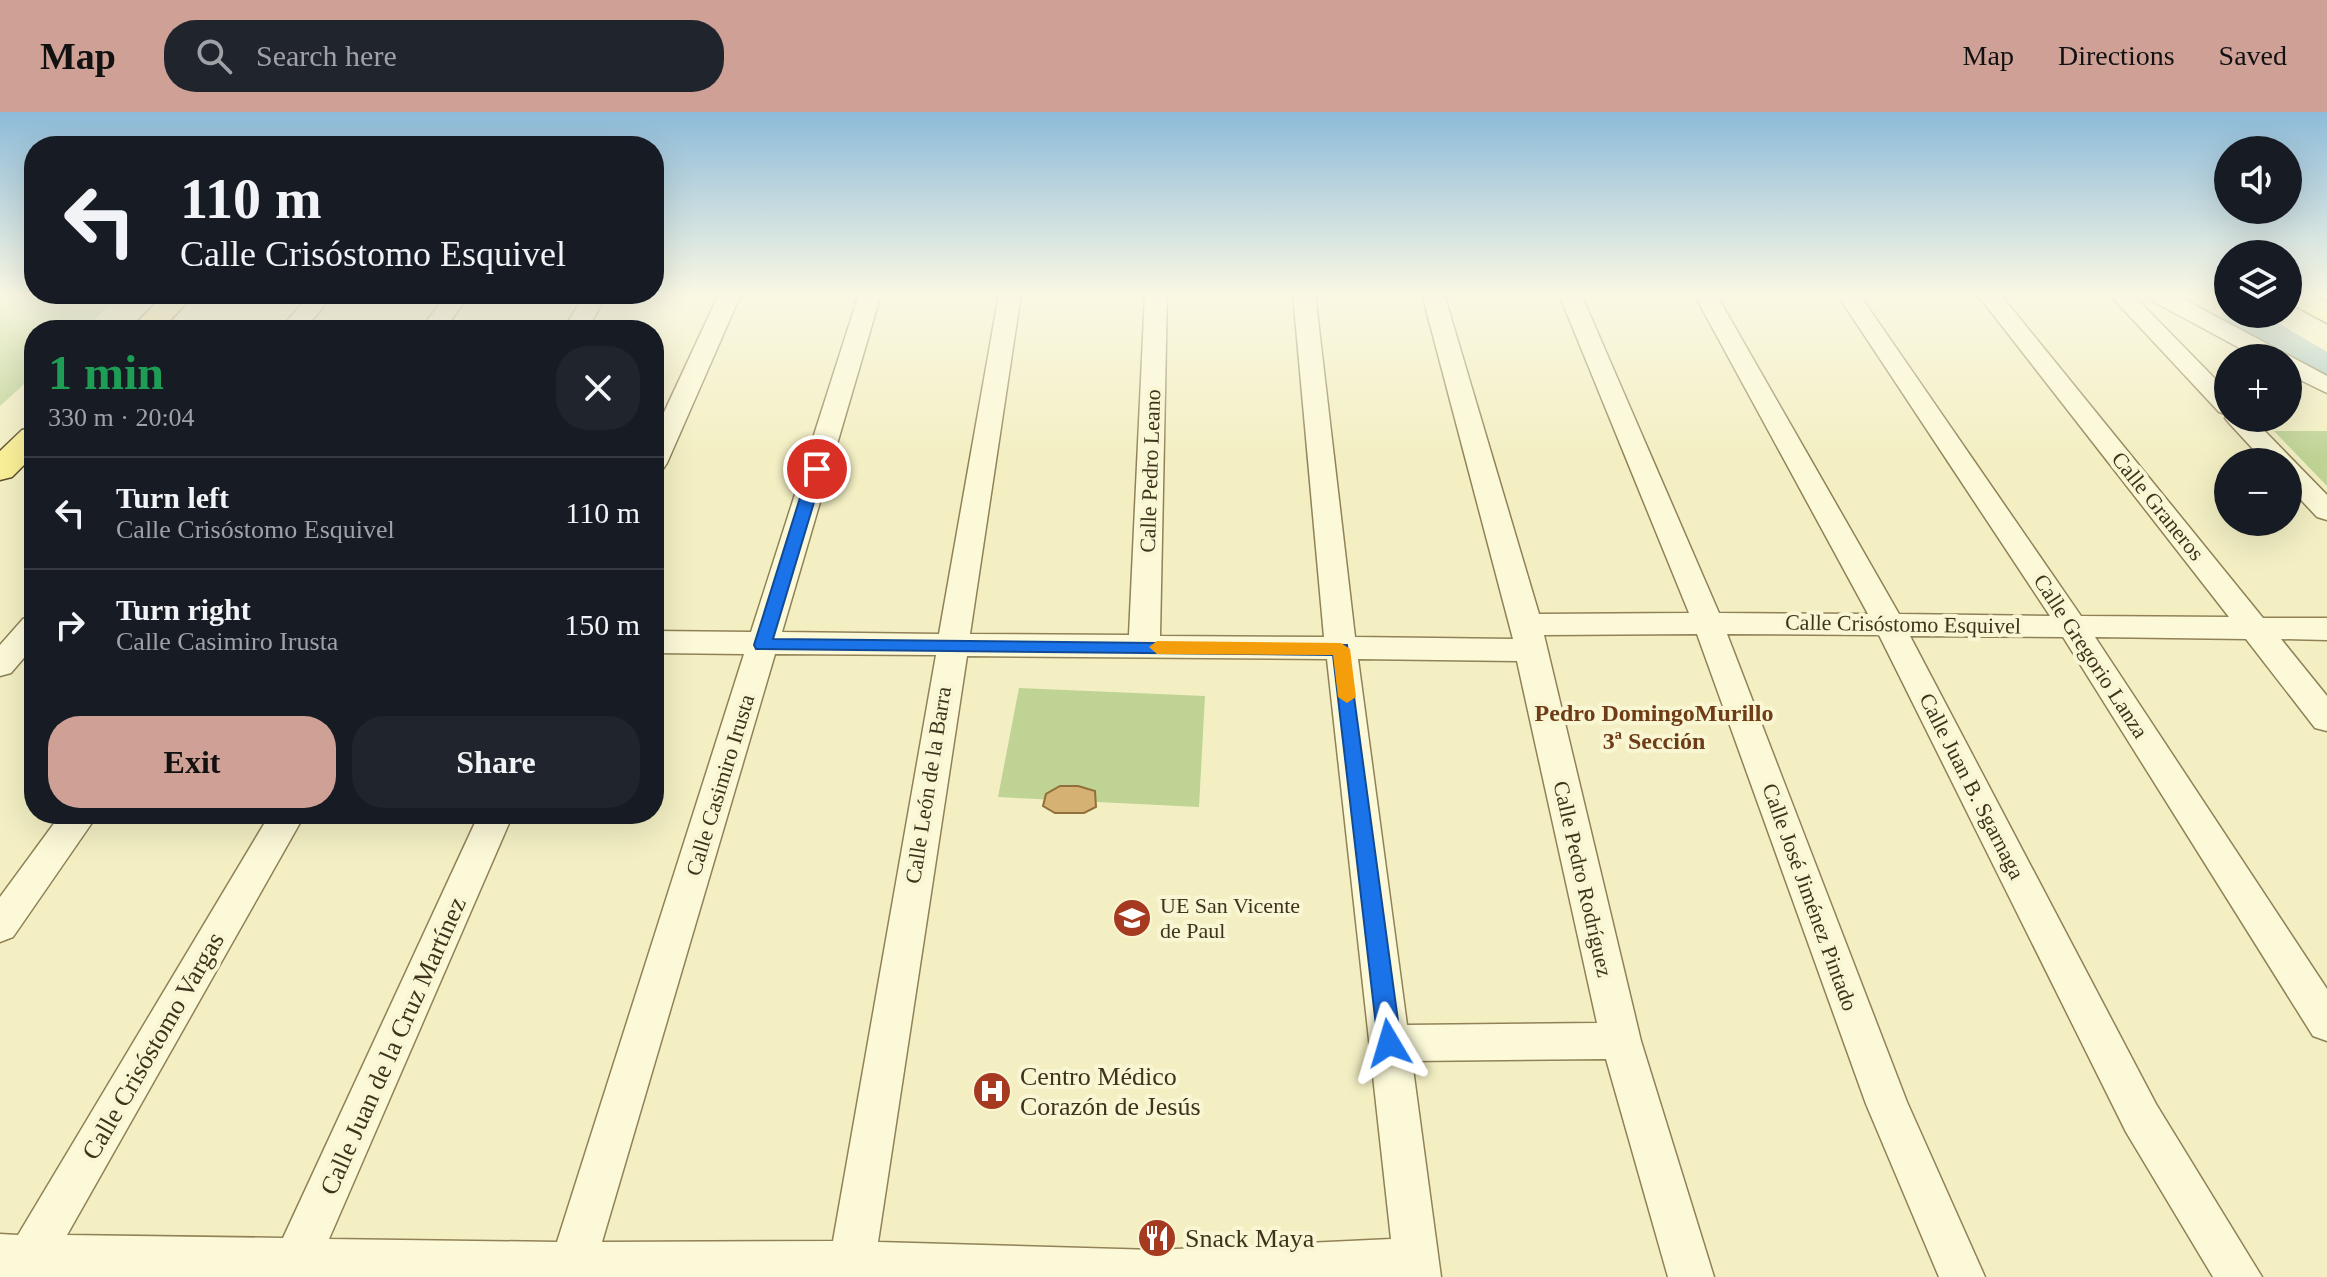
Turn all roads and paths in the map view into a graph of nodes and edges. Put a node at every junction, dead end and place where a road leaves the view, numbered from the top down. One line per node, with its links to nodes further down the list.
1 (706, 348): 16 (street)
2 (853, 348): 30 (street, Calle Casimiro Irusta)
3 (1001, 348): 31 (street, Calle León de la Barra)
4 (1154, 348): 32 (street, Calle Pedro Leano)
5 (1310, 348): 33 (street)
6 (1448, 348): 28 (street, Calle Pedro Rodríguez)
7 (1593, 348): 22 (street, Calle José Jiménez Pintado)
8 (1735, 348): 23 (street, Calle Juan B. Sgarnaga)
9 (1885, 348): 24 (street, Calle Gregorio Lanza)
10 (2031, 348): 25 (street, Calle Graneros)
11 (2172, 348): 14 (street)
12 (2302, 372): 13 (street)
13 (2327, 386)
14 (2214, 392)
15 (2251, 432): 18 (street)
16 (664, 441)
17 (24, 447): 19 (main road)
18 (2267, 448)
19 (0, 470)
20 (2302, 485): 21 (street)
21 (2327, 511)
22 (1708, 623): 23 (street, Calle Crisóstomo Esquivel); 28 (street, Calle Crisóstomo Esquivel); 50 (street, Calle José Jiménez Pintado)
23 (1889, 624): 24 (street, Calle Crisóstomo Esquivel); 51 (street, Calle Juan B. Sgarnaga)
24 (2072, 626): 25 (street, Calle Crisóstomo Esquivel); 40 (street, Calle Gregorio Lanza)
25 (2255, 629): 26 (street, Calle Crisóstomo Esquivel); 35 (street, Calle Graneros)
26 (2327, 629)
27 (24, 631): 34 (street)
28 (1528, 637): 33 (street, Calle Crisóstomo Esquivel); 41 (street, Calle Pedro Rodríguez)
29 (664, 642): 30 (street, Calle Crisóstomo Esquivel)
30 (763, 645): 31 (street, Calle Crisóstomo Esquivel); 47 (street, Calle Casimiro Irusta)
31 (950, 646): 32 (street, Calle Crisóstomo Esquivel); 46 (street, Calle León de la Barra)
32 (1144, 647): 33 (street, Calle Crisóstomo Esquivel)
33 (1341, 649): 42 (street)
34 (0, 665)
35 (2327, 719)
36 (74, 824): 39 (street)
37 (282, 824): 43 (street, Calle Crisóstomo Vargas)
38 (492, 824): 45 (street, Calle Juan de la Cruz Martínez)
39 (0, 926)
40 (2327, 1023)
41 (1621, 1041): 42 (street); 49 (street, Calle Pedro Rodríguez)
42 (1389, 1043): 44 (street)
43 (16, 1264): 45 (street)
44 (1416, 1268): 48 (street)
45 (292, 1269): 47 (street)
46 (851, 1270): 47 (street); 48 (street)
47 (571, 1271)
48 (1155, 1275)
49 (1691, 1277)
50 (1962, 1277)
51 (2239, 1277)

